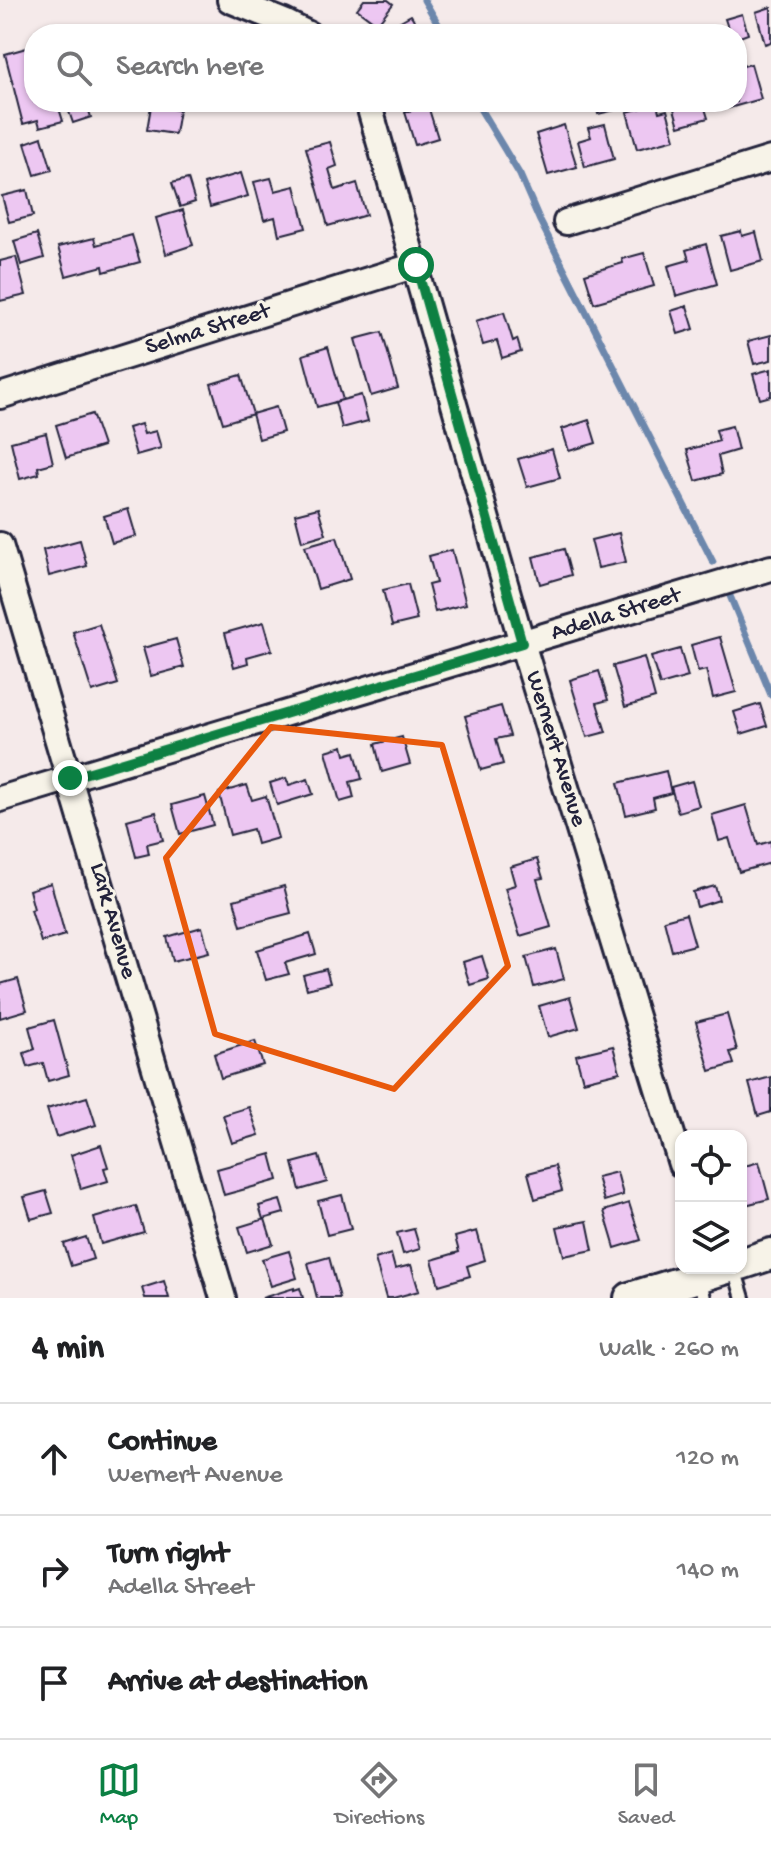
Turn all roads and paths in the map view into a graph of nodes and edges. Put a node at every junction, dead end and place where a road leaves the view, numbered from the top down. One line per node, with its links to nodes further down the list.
1 (230, 0): 2 (street)
2 (288, 24)
3 (371, 112): 6 (street, Wernert Avenue)
4 (771, 159): 5 (street)
5 (566, 222)
6 (416, 265): 7 (street, Selma Street); 10 (street, Wernert Avenue)
7 (0, 396)
8 (0, 545): 11 (street, Lark Avenue)
9 (771, 568): 10 (street, Adella Street)
10 (522, 643): 11 (street, Adella Street); 13 (street, Wernert Avenue)
11 (70, 778): 12 (street, Adella Street); 18 (street, Lark Avenue)
12 (0, 799)
13 (675, 1144)
14 (771, 1254): 15 (street)
15 (747, 1263)
16 (715, 1274): 19 (street)
17 (720, 1274): 20 (lane)
18 (223, 1298)
19 (630, 1298)
20 (743, 1298)

